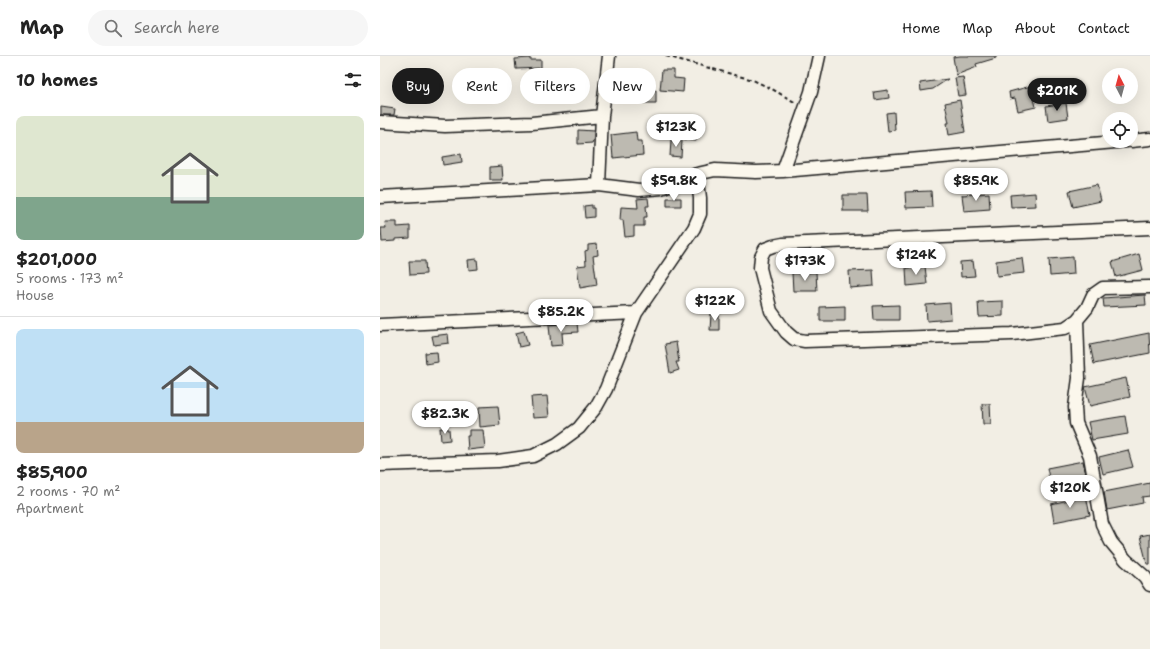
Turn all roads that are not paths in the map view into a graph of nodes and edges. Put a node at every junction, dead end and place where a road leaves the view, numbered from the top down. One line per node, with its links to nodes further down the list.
1 (609, 56): 3 (street)
2 (819, 56): 8 (street)
3 (602, 116): 4 (street); 10 (street)
4 (380, 122)
5 (1150, 139): 6 (street)
6 (1138, 140)
7 (1102, 143): 8 (street)
8 (783, 171): 9 (street)
9 (697, 174): 10 (street); 14 (street)
10 (599, 185): 11 (street)
11 (380, 197)
12 (1150, 228): 15 (street)
13 (1150, 287): 15 (street)
14 (636, 313): 16 (street); 17 (street)
15 (1077, 320): 18 (street)
16 (380, 325)
17 (380, 466)
18 (1150, 585)

